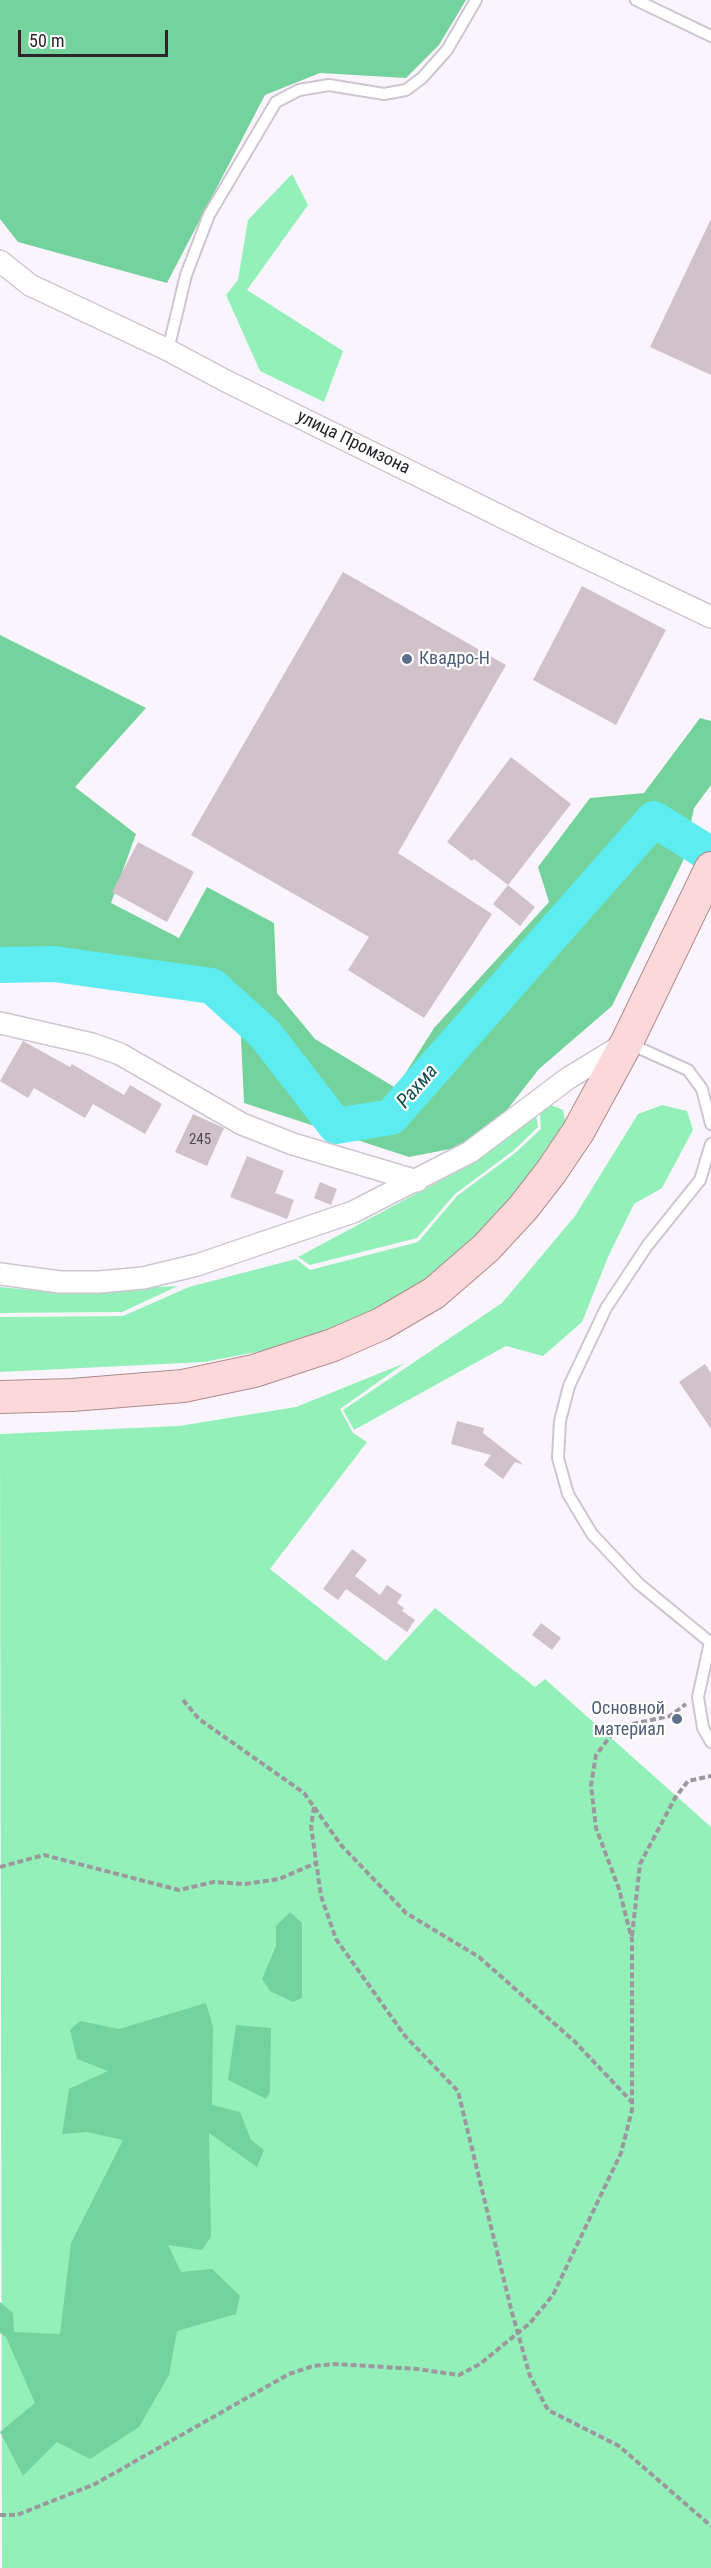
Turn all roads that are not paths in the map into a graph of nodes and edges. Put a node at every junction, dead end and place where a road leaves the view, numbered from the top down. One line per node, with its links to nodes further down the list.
1 (476, 0): 5 (lane)
2 (636, 0): 3 (lane)
3 (711, 36)
4 (0, 261): 5 (street, улица Промзона)
5 (168, 350): 6 (street, улица Промзона)
6 (711, 617)
7 (707, 877): 9 (main road)
8 (0, 1023): 12 (street)
9 (627, 1042): 10 (lane); 12 (street); 14 (main road)
10 (711, 1124)
11 (711, 1144): 15 (lane)
12 (417, 1181): 13 (street)
13 (0, 1274)
14 (0, 1397)
15 (710, 1642): 16 (lane)
16 (711, 1742)

